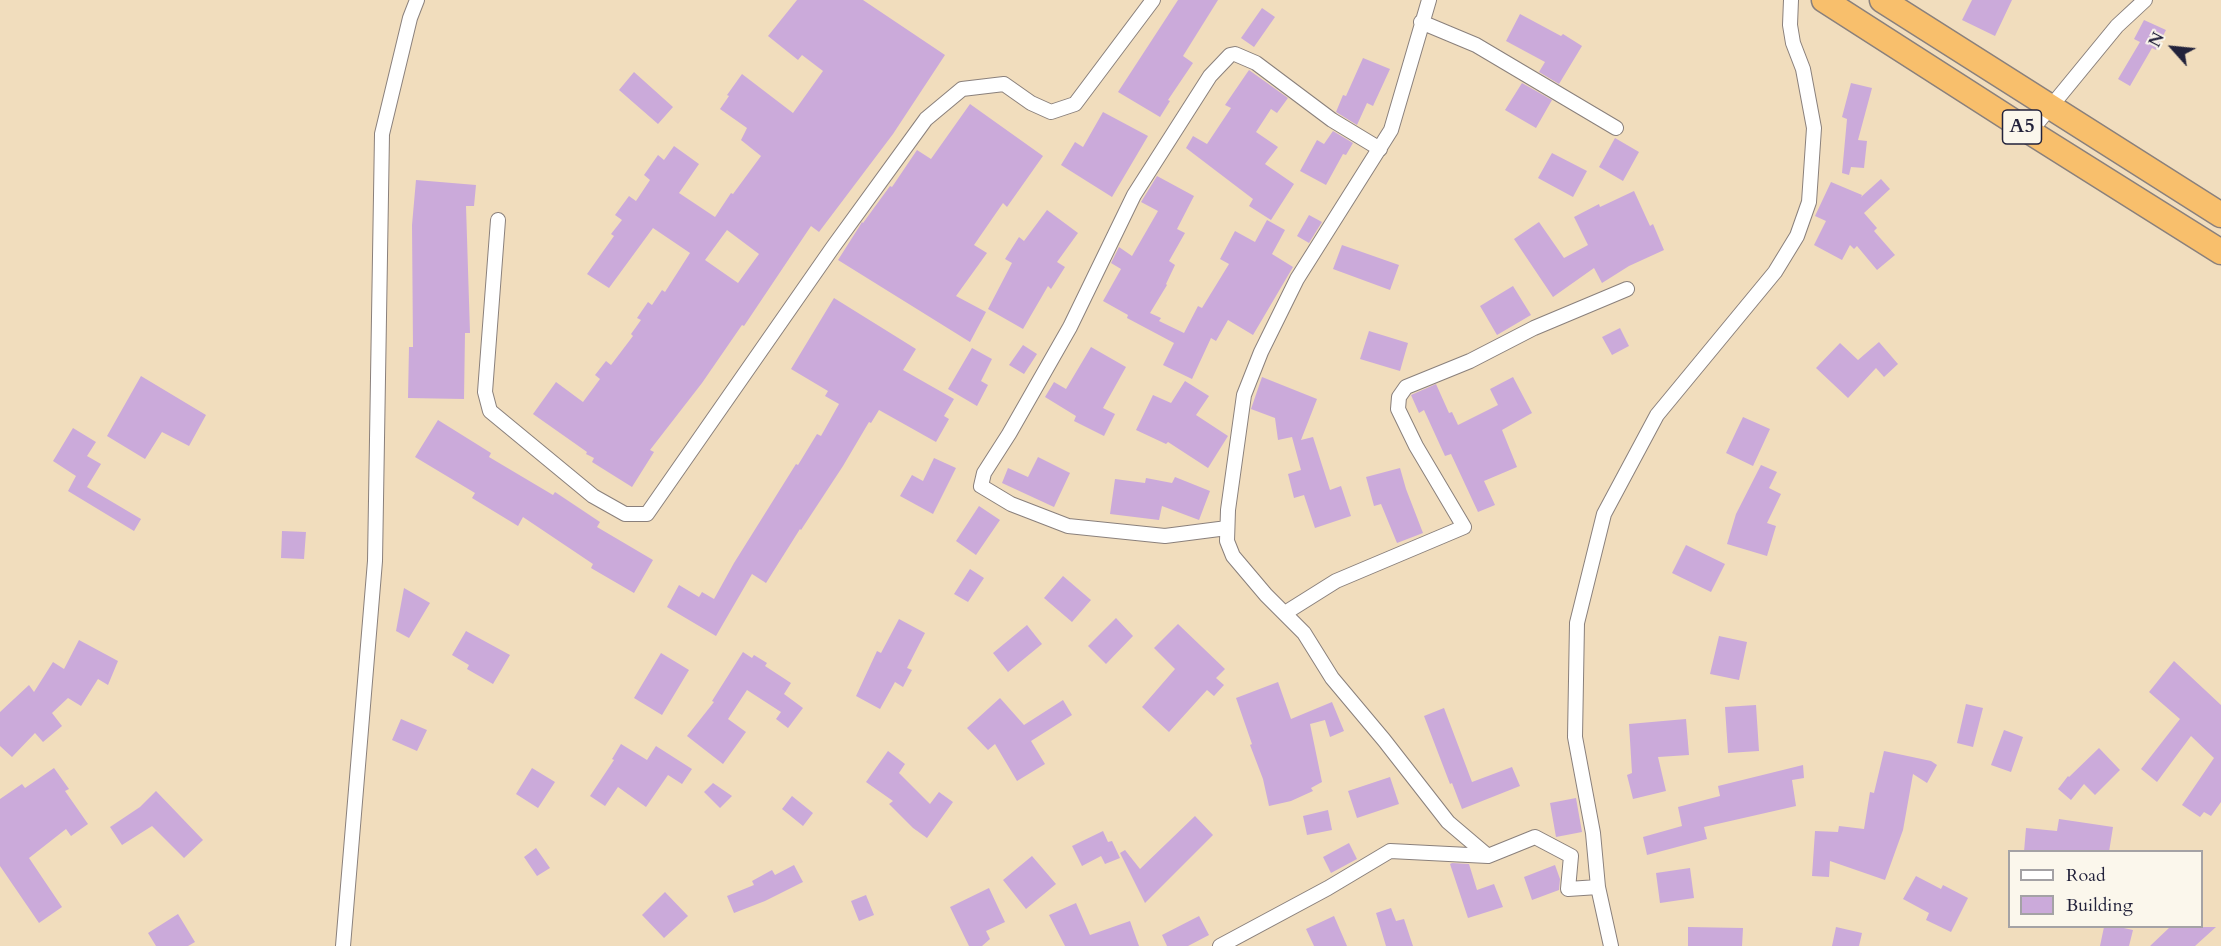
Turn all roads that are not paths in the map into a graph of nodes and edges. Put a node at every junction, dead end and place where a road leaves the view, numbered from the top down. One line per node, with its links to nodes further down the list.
1 (417, 0): 21 (street)
2 (1153, 0): 14 (street)
3 (1429, 0): 8 (street)
4 (1791, 0): 20 (street)
5 (1824, 0): 11 (highway, A5)
6 (1882, 0): 9 (highway, A5)
7 (2145, 0): 9 (street)
8 (1421, 22): 10 (street); 12 (street)
9 (2049, 107): 11 (street); 13 (highway, A5)
10 (1616, 128)
11 (2030, 132): 15 (highway, A5)
12 (1380, 149): 17 (street); 17 (street)
13 (2221, 215)
14 (498, 220)
15 (2221, 252)
16 (1627, 289): 18 (street)
17 (1227, 528): 18 (street)
18 (1285, 613): 19 (street)
19 (1488, 856): 20 (street); 22 (street)
20 (1598, 887): 23 (street)
21 (343, 946)
22 (1220, 946)
23 (1611, 946)

